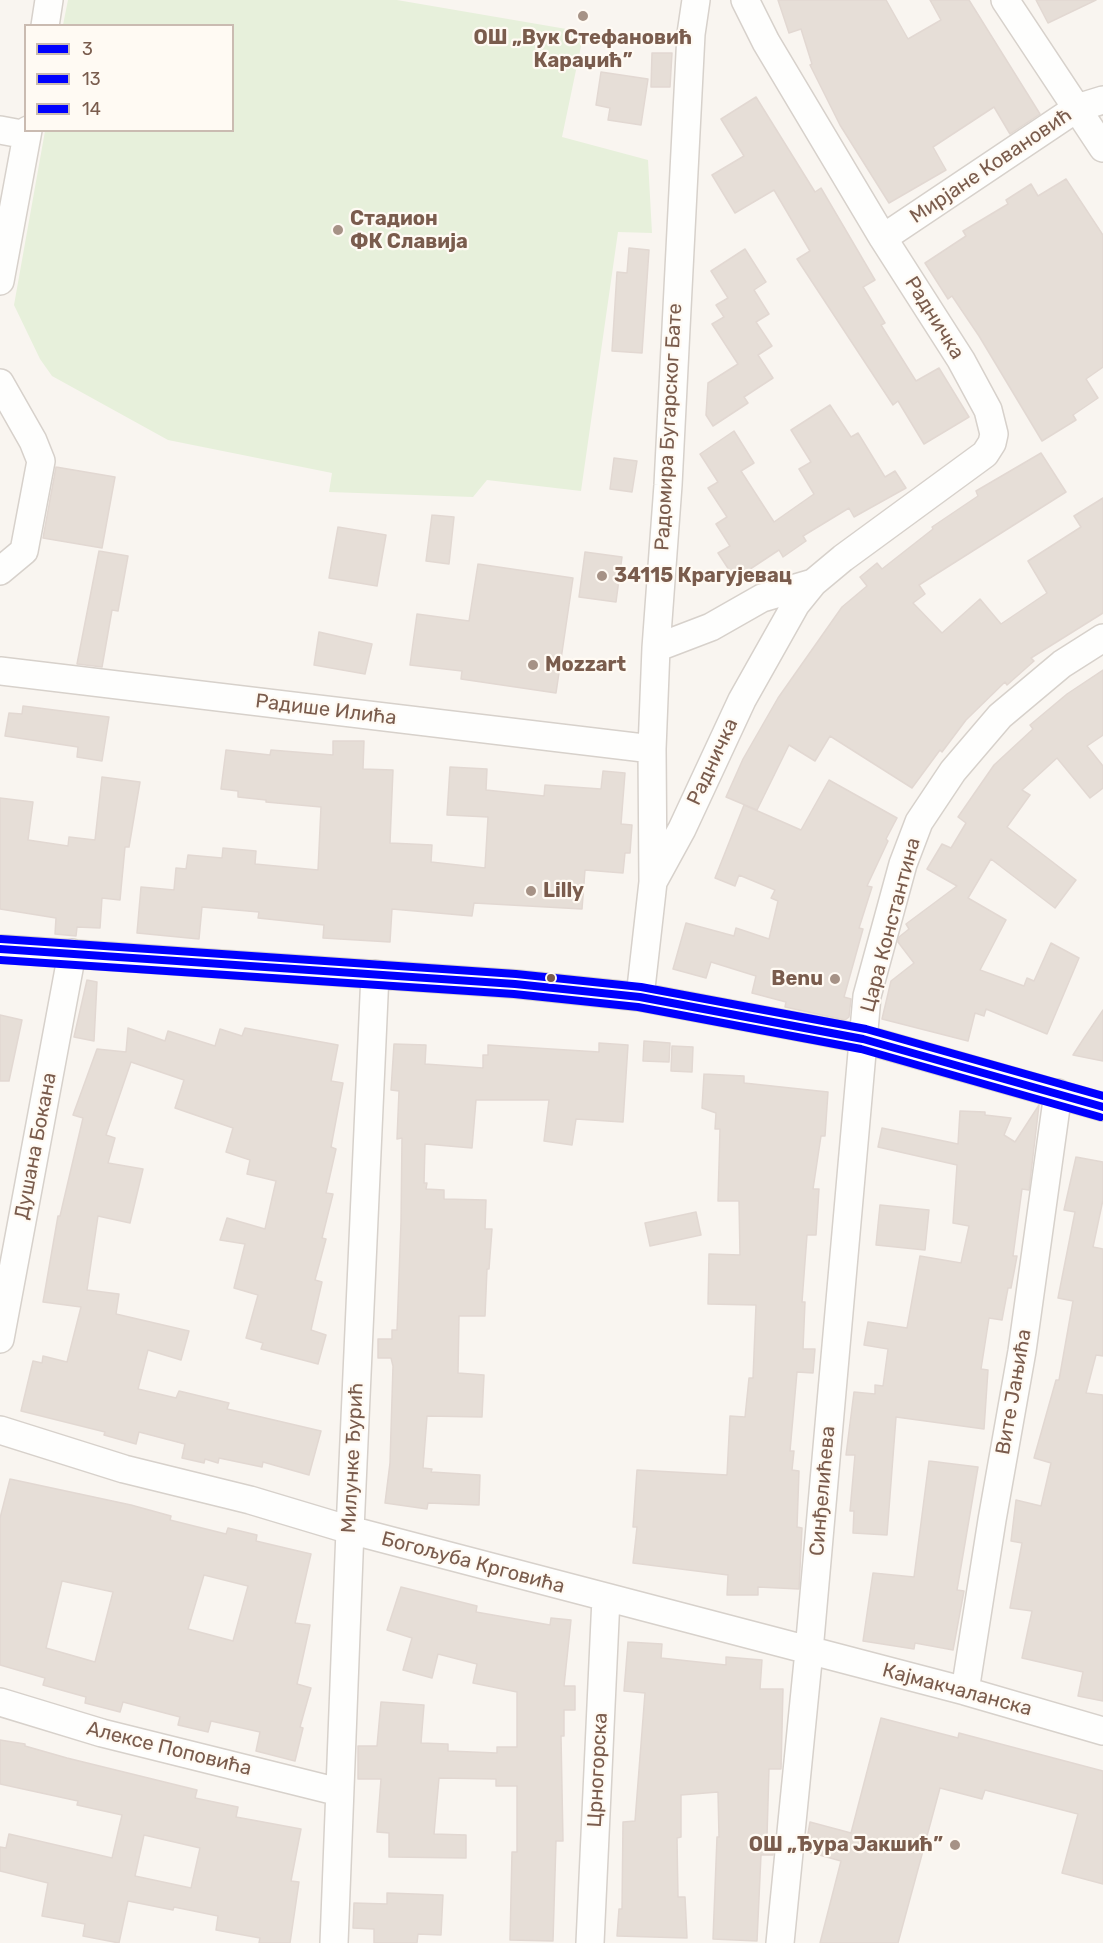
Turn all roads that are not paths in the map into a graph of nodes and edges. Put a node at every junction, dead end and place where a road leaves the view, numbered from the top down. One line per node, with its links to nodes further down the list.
1 (49, 0): 5 (street)
2 (696, 0): 17 (street, Радомира Бугарског Бате)
3 (745, 0): 11 (street, Радничка)
4 (1005, 0): 7 (street)
5 (45, 24)
6 (1103, 100): 7 (street, Мирјане Ковановић)
7 (1077, 108): 10 (street); 11 (street, Мирјане Ковановић)
8 (0, 130): 9 (street)
9 (28, 133): 12 (street)
10 (1103, 148)
11 (882, 238): 15 (street, Радничка)
12 (0, 281)
13 (0, 384): 14 (street)
14 (0, 571)
15 (813, 583): 17 (street, Радничка); 20 (street, Радничка)
16 (1103, 638): 25 (street, Цара Константина)
17 (656, 648): 19 (street, Радомира Бугарског Бате)
18 (0, 671): 19 (street, Радише Илића)
19 (652, 749): 20 (street, Радомира Бугарског Бате)
20 (653, 882): 24 (street, Радомира Бугарског Бате)
21 (0, 949): 22 (street)
22 (72, 953): 23 (street); 28 (street, Душана Бокана)
23 (375, 974): 24 (street); 30 (street, Милунке Ђурић)
24 (640, 998): 25 (street)
25 (863, 1039): 26 (street); 32 (street, Синђелићева)
26 (1058, 1093): 27 (street); 33 (street, Вите Јањића)
27 (1103, 1107)
28 (0, 1339)
29 (0, 1430): 30 (street, Богољуба Крговића)
30 (350, 1530): 31 (street, Богољуба Крговића); 36 (street, Милунке Ђурић)
31 (606, 1598): 32 (street, Богољуба Крговића); 38 (street, Црногорска)
32 (809, 1651): 33 (street, Кајмакчаланска); 39 (street, Синђелићева)
33 (965, 1691): 35 (street, Кајмакчаланска)
34 (0, 1702): 36 (street, Алексе Поповића)
35 (1103, 1731)
36 (339, 1792): 37 (street, Милунке Ђурић)
37 (334, 1943)
38 (590, 1943)
39 (780, 1943)

